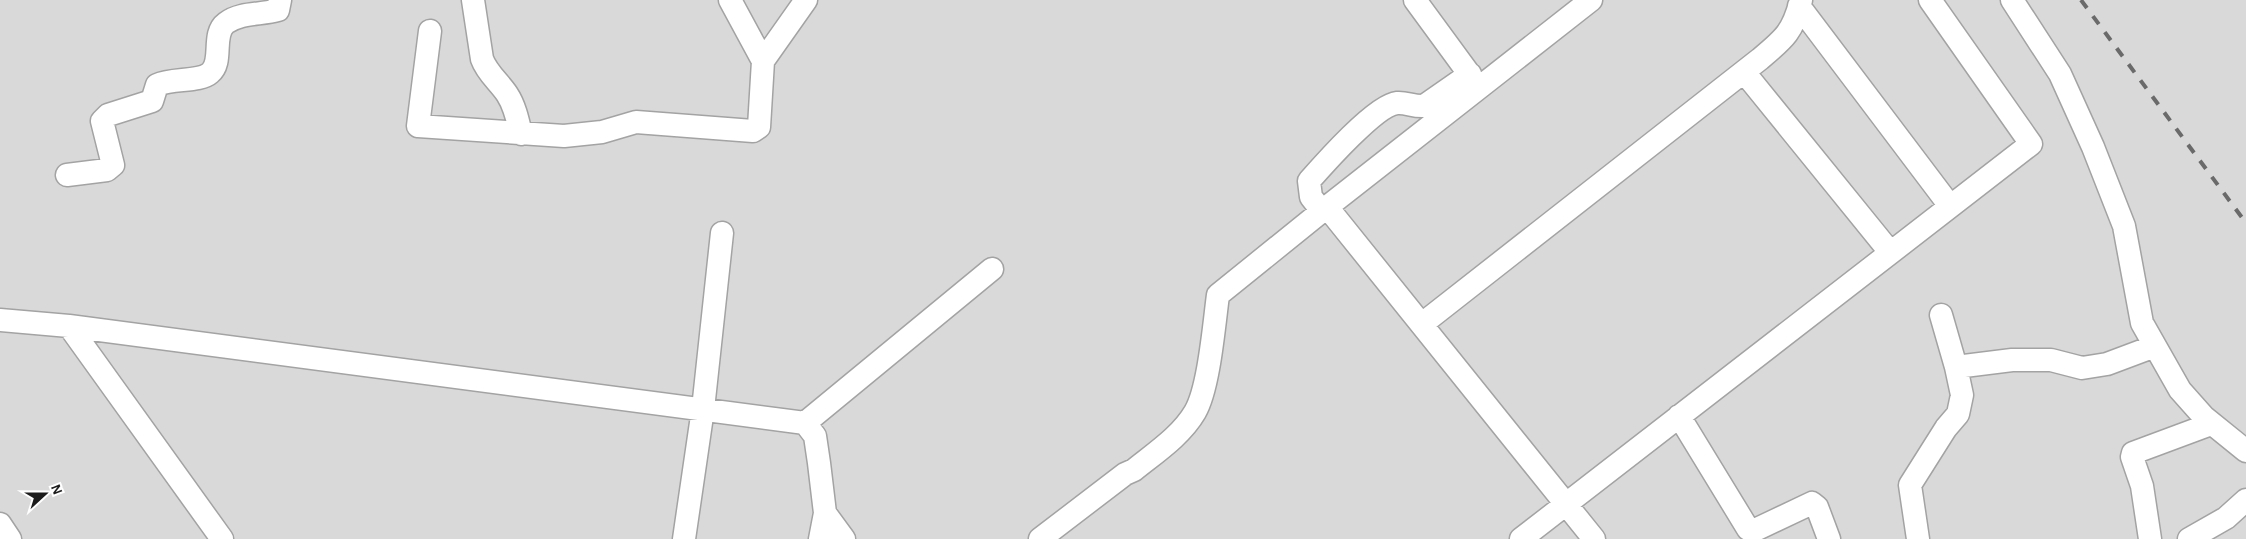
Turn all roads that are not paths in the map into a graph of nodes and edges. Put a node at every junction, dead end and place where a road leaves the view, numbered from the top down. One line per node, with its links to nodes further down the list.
1 (280, 0): 15 (street)
2 (473, 0): 14 (street)
3 (730, 0): 11 (street)
4 (806, 0): 11 (street)
5 (1415, 0): 13 (street)
6 (1591, 0): 13 (street)
7 (1930, 0): 16 (street)
8 (2012, 0): 25 (street)
9 (1800, 3): 12 (street); 16 (street)
10 (430, 31): 14 (street)
11 (763, 61): 14 (street)
12 (1744, 72): 19 (street); 23 (street)
13 (1475, 81): 17 (street); 17 (street)
14 (521, 134)
15 (67, 175)
16 (1950, 206): 19 (street)
17 (1324, 209): 23 (street); 41 (street)
18 (722, 233): 27 (street)
19 (1890, 252): 28 (street)
20 (992, 268): 29 (street)
21 (1941, 315): 26 (street)
22 (0, 320): 24 (street)
23 (1422, 324): 33 (street)
24 (69, 326): 27 (street); 37 (street)
25 (2155, 346): 26 (street); 30 (street)
26 (1956, 367): 45 (street)
27 (703, 409): 29 (street); 38 (street)
28 (1679, 416): 33 (street); 44 (street)
29 (805, 423): 34 (street)
30 (2211, 424): 31 (street); 46 (street)
31 (2246, 451)
32 (2246, 500): 47 (street)
33 (1566, 503): 42 (street); 43 (street)
34 (825, 514): 39 (street); 40 (street)
35 (0, 524): 36 (street)
36 (10, 539)
37 (222, 539)
38 (684, 539)
39 (820, 539)
40 (844, 539)
41 (1040, 539)
42 (1521, 539)
43 (1594, 539)
44 (1829, 539)
45 (1918, 539)
46 (2150, 539)
47 (2189, 539)

